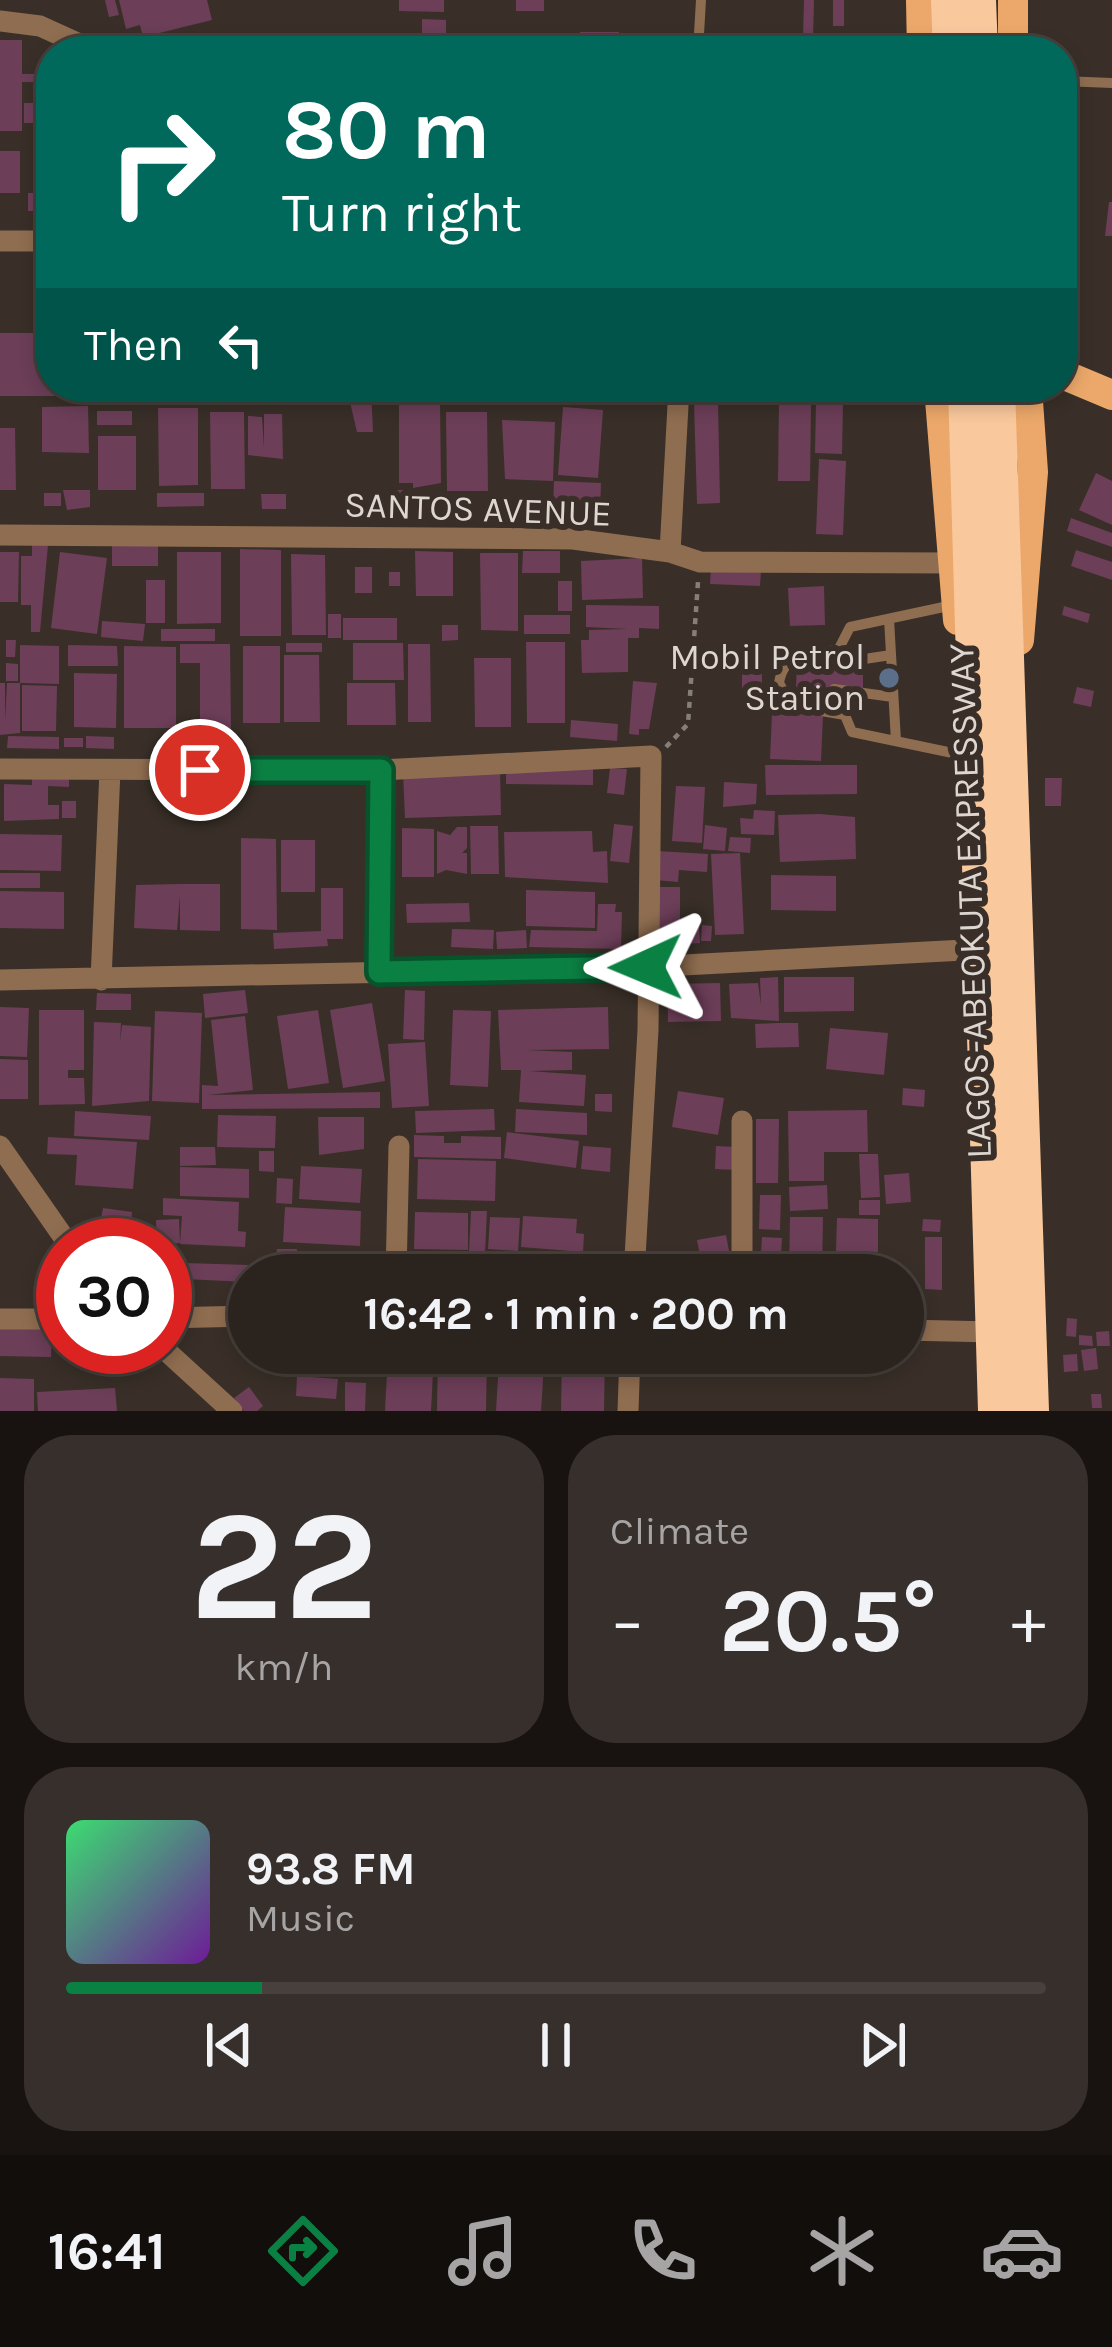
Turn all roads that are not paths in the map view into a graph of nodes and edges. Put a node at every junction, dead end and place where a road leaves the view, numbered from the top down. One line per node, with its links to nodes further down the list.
1 (700, 0): 8 (lane)
2 (922, 0): 9 (main road)
3 (949, 0): 10 (highway)
4 (978, 0): 11 (highway)
5 (1013, 0): 12 (main road)
6 (0, 21): 7 (street)
7 (62, 36)
8 (699, 36)
9 (922, 36)
10 (950, 36)
11 (979, 36)
12 (1013, 36)
13 (1077, 82): 14 (lane)
14 (1112, 83)
15 (0, 241): 16 (street)
16 (36, 241)
17 (1077, 380): 19 (main road)
18 (1077, 393): 25 (main road)
19 (1112, 395)
20 (678, 402): 27 (street)
21 (940, 402): 28 (main road)
22 (966, 402): 39 (highway, LAGOS-ABEOKUTA EXPRESSWAY)
23 (997, 402): 39 (highway, LAGOS-ABEOKUTA EXPRESSWAY)
24 (1028, 402): 39 (main road)
25 (1112, 407)
26 (0, 535): 27 (street, SANTOS AVENUE)
27 (670, 552): 28 (street, SANTOS AVENUE)
28 (952, 563): 29 (main road)
29 (957, 604): 30 (lane); 39 (main road)
30 (889, 619): 31 (lane); 32 (lane)
31 (838, 650): 32 (lane); 34 (lane)
32 (891, 655): 33 (lane)
33 (893, 697): 34 (lane); 35 (lane)
34 (845, 715): 35 (lane)
35 (896, 741): 39 (lane)
36 (0, 770): 37 (street)
37 (110, 770): 38 (street); 44 (street)
38 (381, 770): 41 (street); 42 (street)
39 (988, 780): 40 (highway, LAGOS-ABEOKUTA EXPRESSWAY); 63 (highway, LAGOS-ABEOKUTA EXPRESSWAY)
40 (983, 950): 41 (street); 57 (highway, LAGOS-ABEOKUTA EXPRESSWAY)
41 (646, 967): 42 (street); 50 (street)
42 (379, 972): 44 (street)
43 (0, 980): 44 (street)
44 (101, 980)
45 (742, 1121): 51 (street)
46 (0, 1146): 48 (street)
47 (399, 1146): 49 (street)
48 (50, 1218)
49 (396, 1254)
50 (635, 1254)
51 (742, 1254)
52 (228, 1316): 53 (street)
53 (192, 1317)
54 (0, 1319): 55 (street)
55 (36, 1319)
56 (924, 1330): 57 (street)
57 (994, 1332): 62 (highway, LAGOS-ABEOKUTA EXPRESSWAY)
58 (192, 1374): 60 (street)
59 (629, 1374): 61 (street)
60 (232, 1411)
61 (628, 1411)
62 (996, 1411)
63 (1031, 1411)

